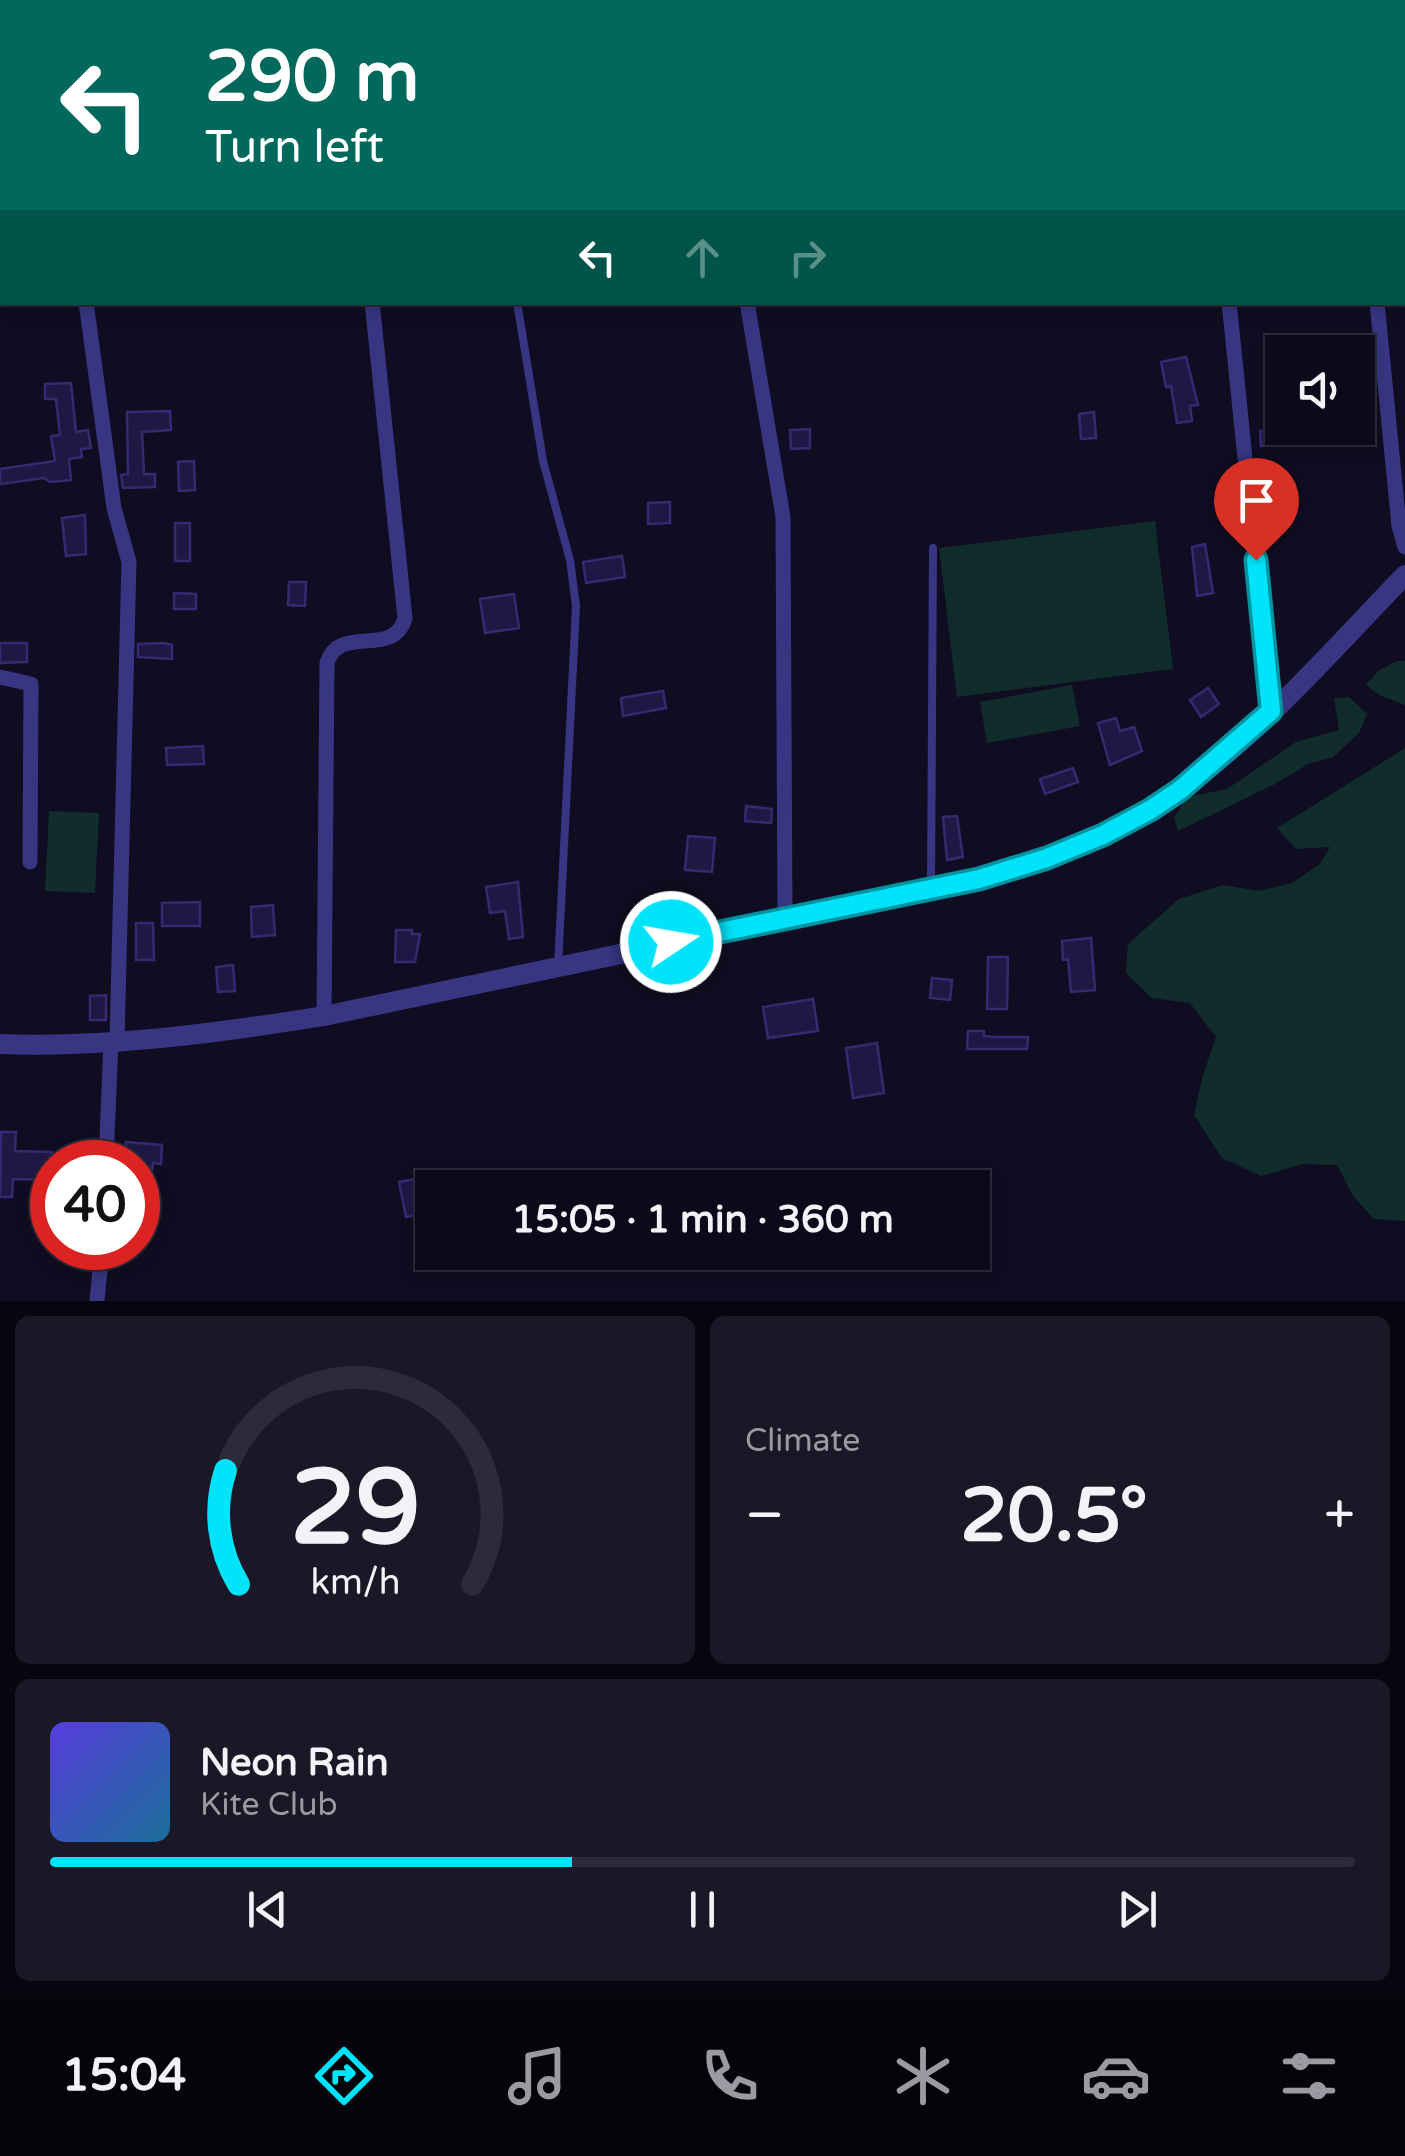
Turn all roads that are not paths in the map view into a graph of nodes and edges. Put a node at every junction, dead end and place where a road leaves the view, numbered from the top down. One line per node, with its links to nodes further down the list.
1 (86, 305): 17 (street)
2 (372, 305): 16 (street)
3 (517, 305): 15 (lane)
4 (748, 305): 14 (street)
5 (1229, 305): 11 (street)
6 (1376, 305): 7 (street)
7 (1405, 547)
8 (933, 548): 13 (lane)
9 (1405, 575): 11 (street)
10 (0, 677): 12 (street)
11 (1271, 711): 13 (street)
12 (30, 862)
13 (932, 889): 14 (street)
14 (785, 919): 15 (street)
15 (558, 966): 16 (street)
16 (324, 1016): 17 (street)
17 (114, 1041): 18 (street); 19 (street)
18 (0, 1044)
19 (107, 1140)
20 (100, 1270): 21 (street)
21 (97, 1301)

